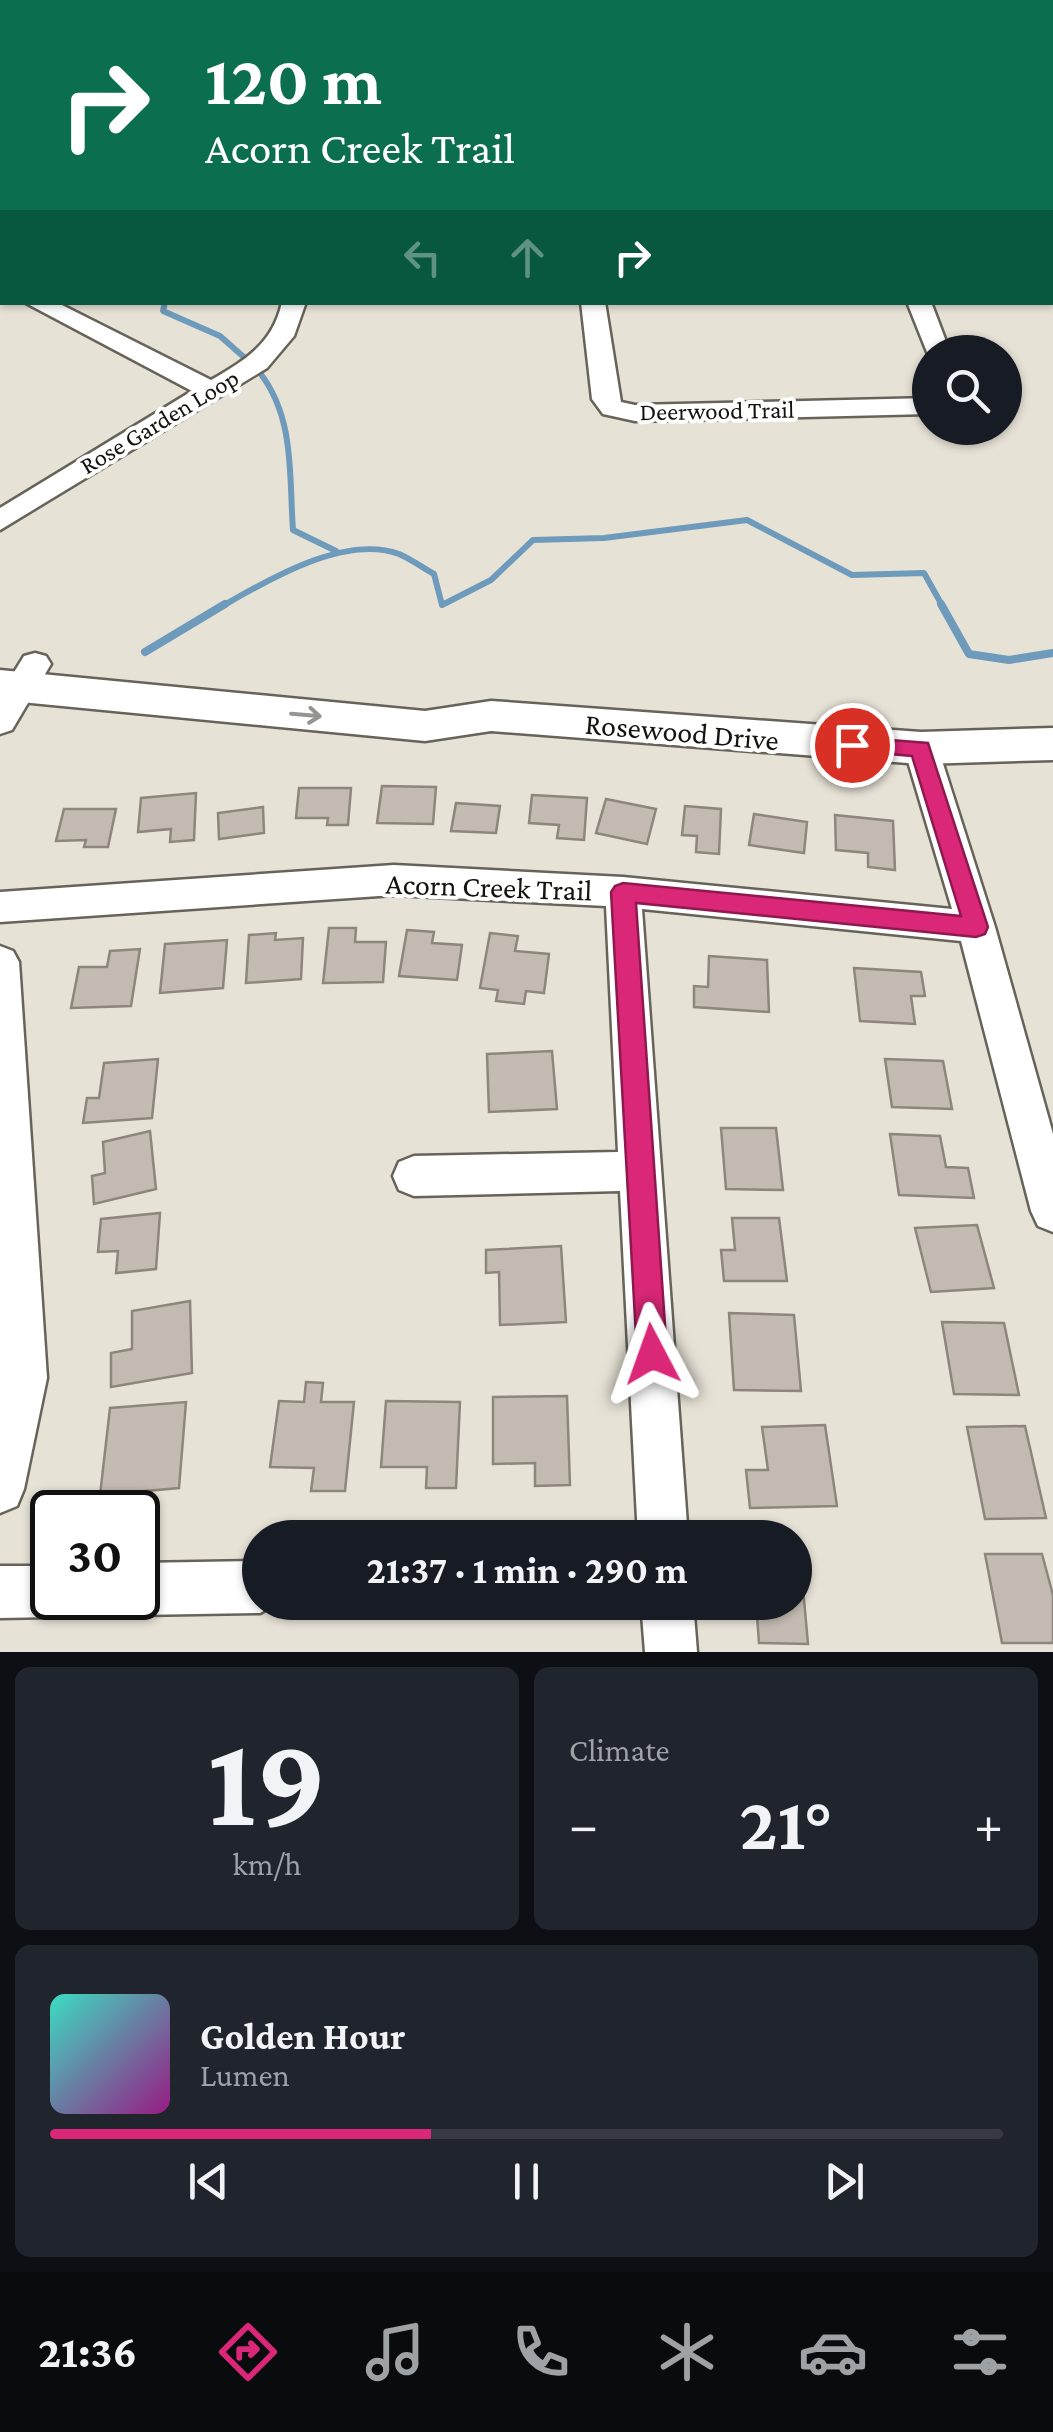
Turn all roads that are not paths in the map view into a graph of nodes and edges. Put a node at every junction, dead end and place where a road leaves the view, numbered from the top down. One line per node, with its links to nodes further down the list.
1 (42, 305): 6 (street)
2 (293, 305): 6 (street, Rose Garden Loop)
3 (593, 305): 7 (street, Deerwood Trail)
4 (920, 305): 5 (street)
5 (932, 335)
6 (210, 390): 8 (street, Rose Garden Loop)
7 (912, 406)
8 (0, 521)
9 (11, 684): 11 (main road, Rosewood Drive)
10 (1053, 744): 11 (main road, Rosewood Drive)
11 (921, 748): 14 (street)
12 (623, 892): 13 (street, Acorn Creek Trail); 14 (street, Acorn Creek Trail); 16 (street)
13 (0, 907)
14 (976, 927): 18 (street)
15 (0, 962): 19 (street)
16 (640, 1172): 17 (street); 20 (street)
17 (414, 1176)
18 (1053, 1212)
19 (0, 1489)
20 (663, 1520)
21 (242, 1587): 22 (street)
22 (160, 1589)
23 (30, 1591): 24 (street)
24 (0, 1592)
25 (669, 1620): 26 (street)
26 (670, 1652)

